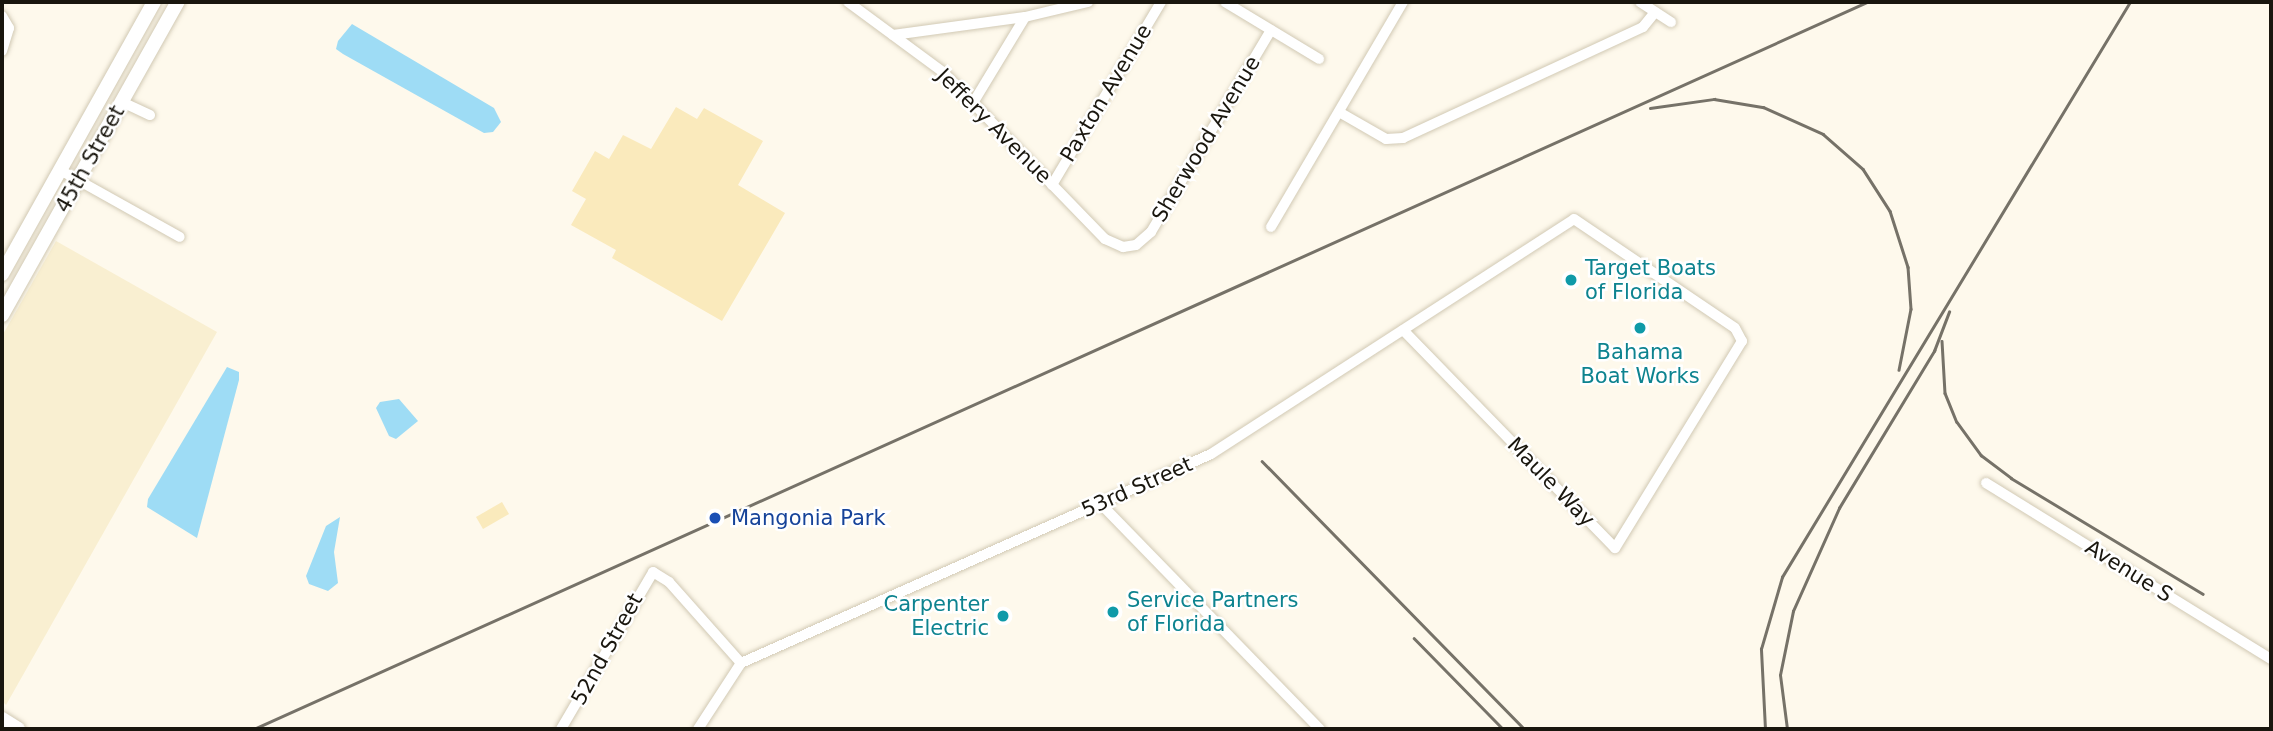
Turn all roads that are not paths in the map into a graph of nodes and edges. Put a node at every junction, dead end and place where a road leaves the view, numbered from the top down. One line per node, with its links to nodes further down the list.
1 (154, 2): 21 (main road, 45th Street)
2 (178, 2): 17 (main road, 45th Street)
3 (848, 2): 14 (street, Jeffery Avenue)
4 (1088, 2): 11 (street)
5 (1161, 2): 23 (street, Paxton Avenue)
6 (1225, 2): 13 (street)
7 (1403, 2): 19 (street)
8 (1640, 2): 9 (street)
9 (1655, 12): 12 (street); 19 (street)
10 (2, 16): 15 (street)
11 (1025, 17): 14 (street); 18 (street)
12 (1671, 22)
13 (1271, 30): 16 (street); 26 (street, Sherwood Avenue)
14 (893, 35): 18 (street, Jeffery Avenue)
15 (2, 51)
16 (1319, 58)
17 (122, 102): 20 (street); 22 (main road, 45th Street)
18 (973, 103): 23 (street, Jeffery Avenue)
19 (1339, 112): 24 (street)
20 (150, 115)
21 (60, 170): 22 (street); 27 (main road, 45th Street)
22 (78, 180): 25 (street); 28 (main road, 45th Street)
23 (1052, 185): 26 (street, Jeffery Avenue)
24 (1271, 227)
25 (180, 237)
26 (1136, 245)
27 (2, 274)
28 (3, 311)
29 (1404, 330): 30 (street, Maule Way); 30 (street, 53rd Street); 32 (street, 53rd Street)
30 (1678, 447)
31 (1986, 483): 33 (street, Avenue S)
32 (1100, 503): 34 (street, 53rd Street); 39 (street)
33 (2271, 659)
34 (741, 663): 37 (street, 52nd Street); 38 (street)
35 (2, 719): 36 (main road)
36 (18, 729)
37 (561, 729)
38 (698, 729)
39 (1320, 729)

